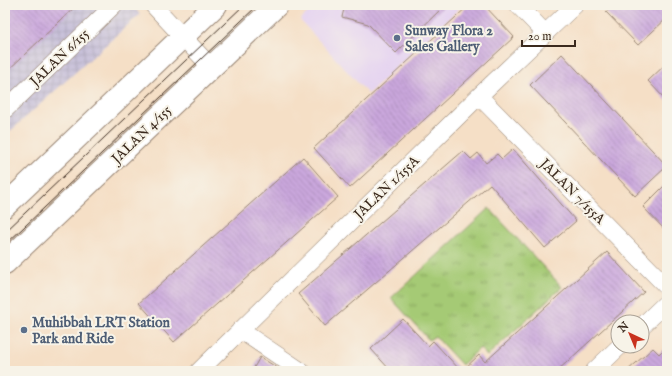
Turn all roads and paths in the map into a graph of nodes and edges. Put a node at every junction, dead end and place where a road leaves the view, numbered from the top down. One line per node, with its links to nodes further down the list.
1 (114, 5): 11 (street, JALAN 6/155)
2 (153, 5): 8 (street)
3 (216, 5): 8 (street)
4 (277, 5): 9 (street, JALAN 4/155)
5 (518, 5): 7 (street)
6 (566, 8): 7 (street, JALAN 1/155A)
7 (545, 33): 10 (street, JALAN 1/155A)
8 (182, 36): 9 (street); 12 (street)
9 (211, 67): 13 (street, JALAN 4/155)
10 (479, 96): 14 (street, JALAN 7/155A); 17 (street, JALAN 1/155A)
11 (5, 110)
12 (5, 206)
13 (5, 263)
14 (667, 287)
15 (667, 302): 16 (street)
16 (650, 318)
17 (240, 330): 19 (street, JALAN 1/155A); 20 (street)
18 (612, 354): 21 (street)
19 (199, 371)
20 (301, 371)
21 (594, 371)

